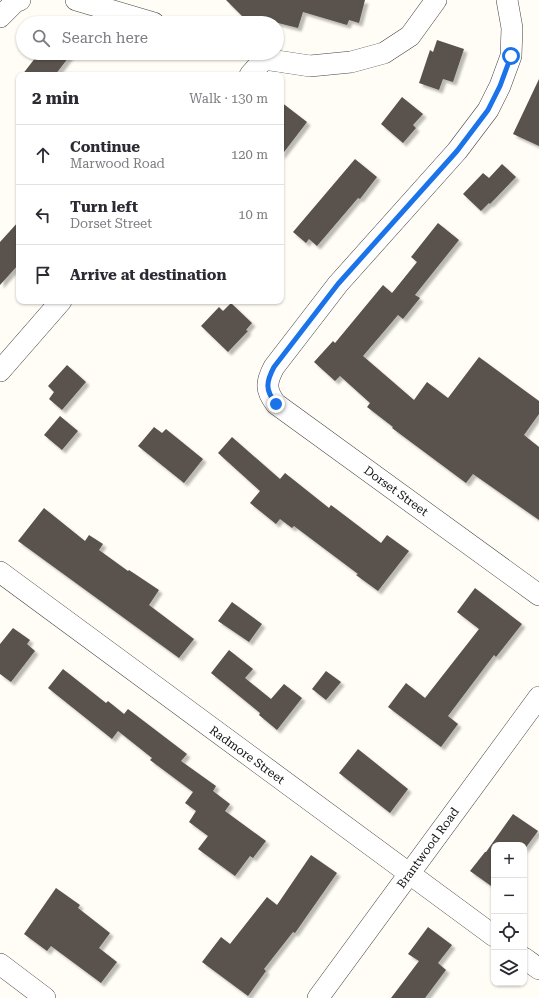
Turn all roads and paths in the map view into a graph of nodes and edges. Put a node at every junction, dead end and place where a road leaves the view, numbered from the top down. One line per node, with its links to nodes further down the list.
1 (20, 0): 6 (street)
2 (76, 0): 5 (street)
3 (436, 0): 8 (street)
4 (507, 0): 13 (street, Dorset Street)
5 (130, 16)
6 (0, 17)
7 (254, 60): 9 (street)
8 (277, 60)
9 (251, 72)
10 (58, 304): 11 (street)
11 (0, 371)
12 (0, 572): 15 (street, Radmore Street)
13 (539, 595)
14 (539, 698): 15 (street, Brantwood Road)
15 (409, 874): 16 (street, Radmore Street); 21 (street, Brantwood Road)
16 (491, 934)
17 (527, 960): 19 (street)
18 (0, 964): 20 (street)
19 (539, 969)
20 (45, 998)
21 (318, 998)

